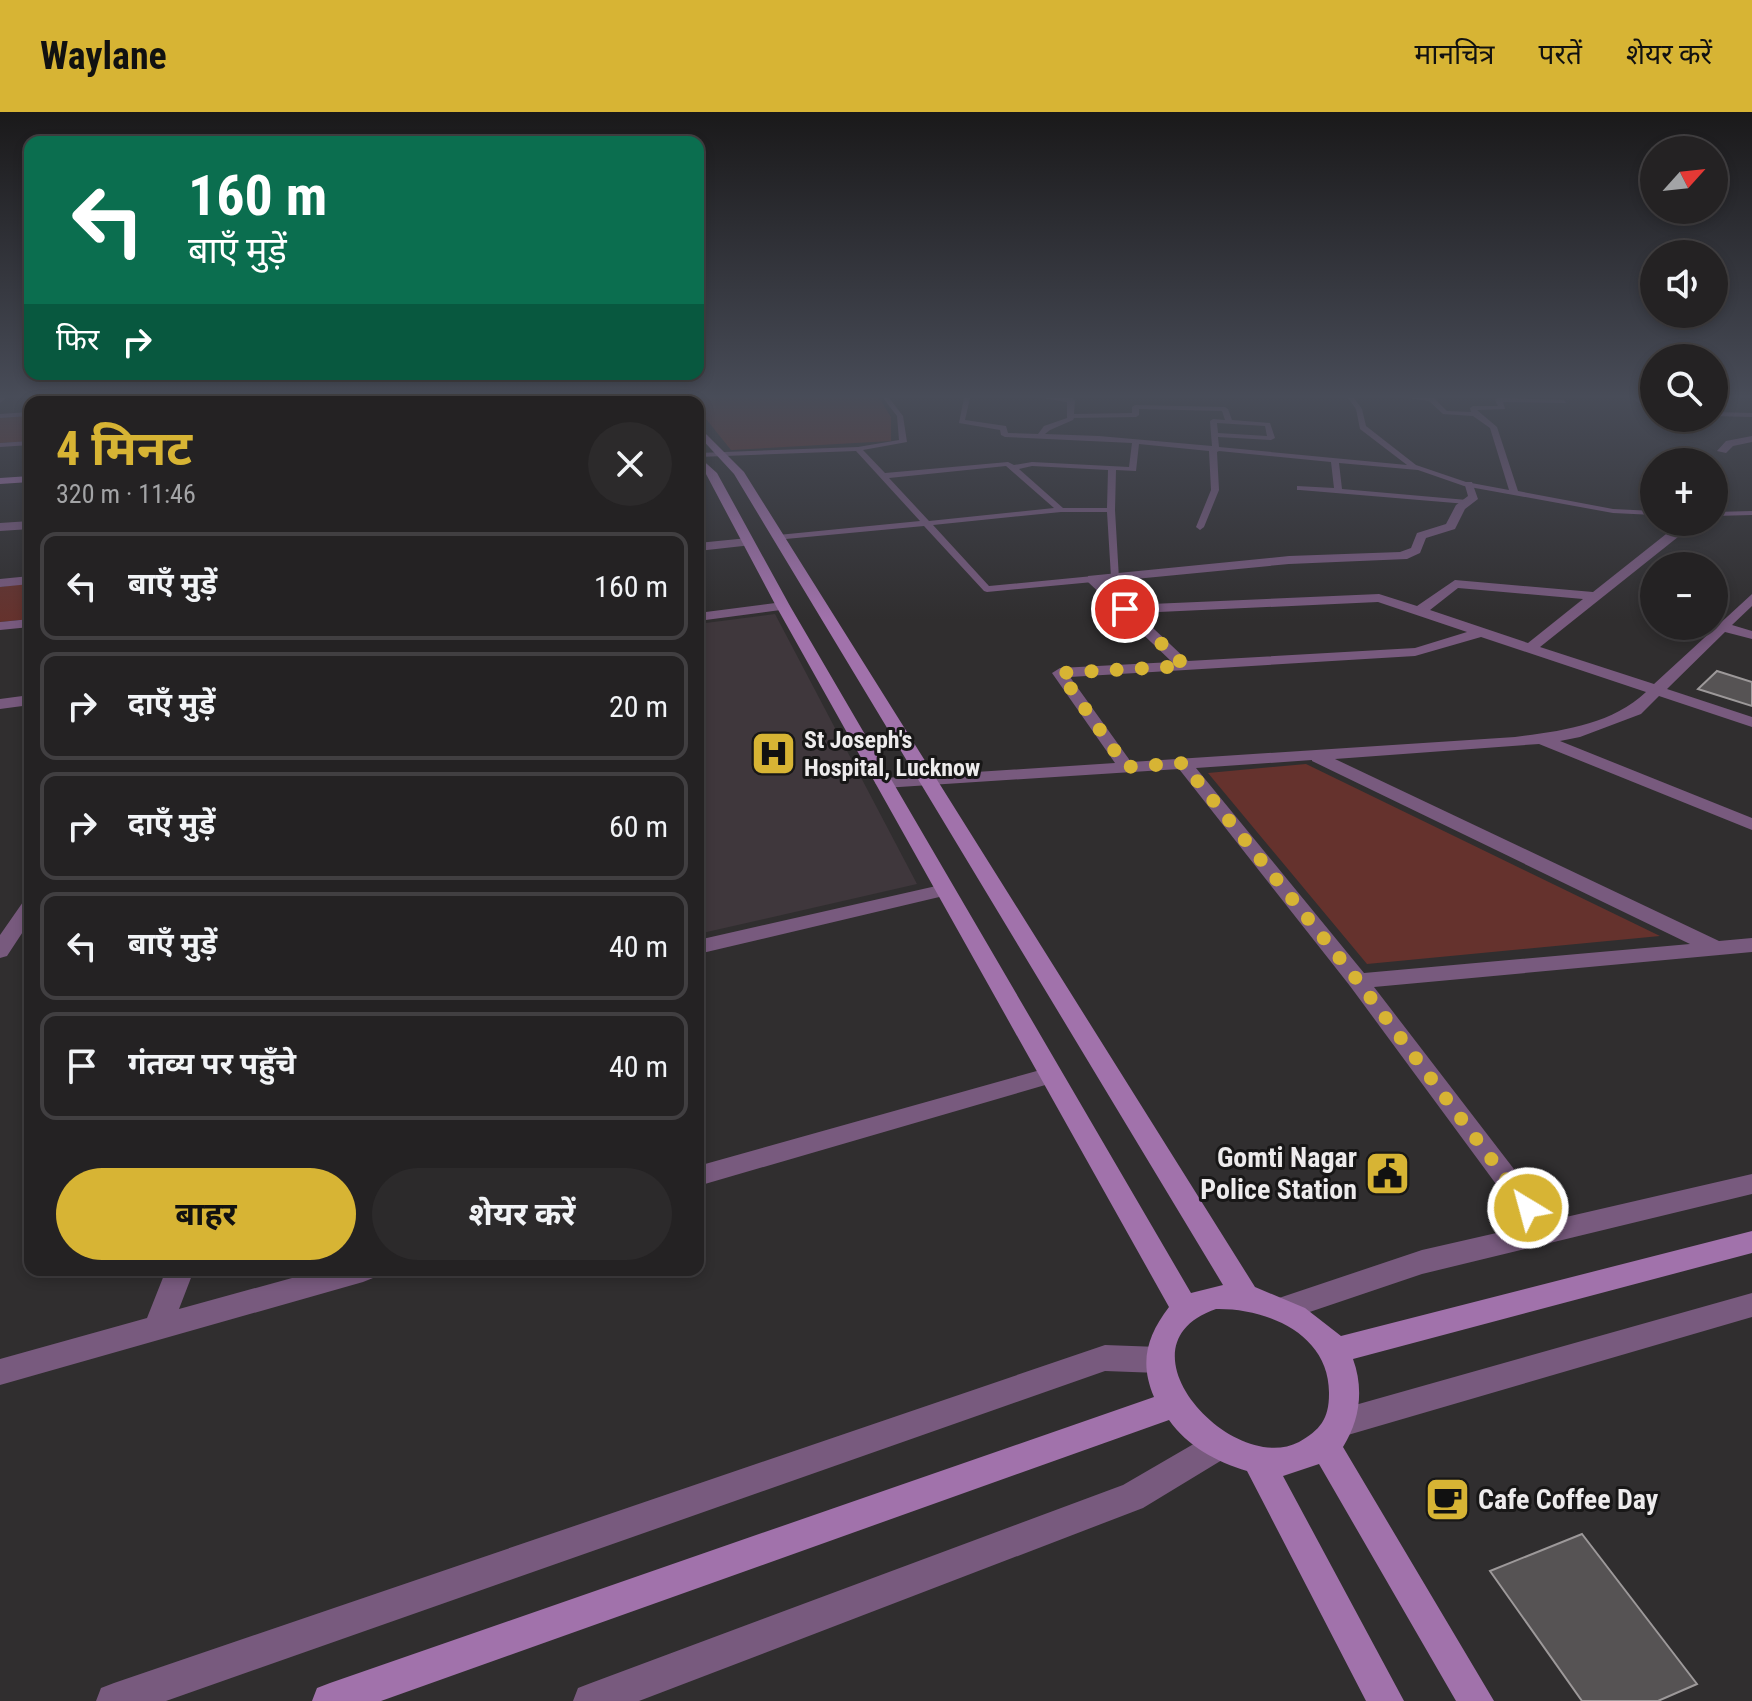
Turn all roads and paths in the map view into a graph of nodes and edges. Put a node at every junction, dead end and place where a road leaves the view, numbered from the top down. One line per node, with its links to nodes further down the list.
1 (710, 472): 30 (street)
2 (738, 472): 29 (street)
3 (879, 472): 11 (lane)
4 (923, 472): 11 (lane)
5 (1018, 472): 19 (lane)
6 (1112, 472): 20 (lane)
7 (1215, 472): 27 (lane)
8 (1336, 472): 16 (lane)
9 (1429, 472): 14 (lane)
10 (1508, 472): 17 (lane)
11 (883, 476): 24 (lane)
12 (24, 479): 13 (street)
13 (0, 481)
14 (1468, 484): 17 (lane); 18 (street)
15 (1300, 488): 16 (lane)
16 (1338, 491): 18 (lane)
17 (1514, 492): 21 (lane)
18 (1467, 502): 32 (street)
19 (1061, 510): 20 (lane); 24 (lane)
20 (1111, 510): 32 (lane)
21 (1640, 512)
22 (1752, 513): 23 (lane)
23 (1728, 514)
24 (927, 523): 29 (lane); 33 (lane)
25 (24, 525): 26 (street)
26 (0, 527)
27 (1200, 527)
28 (1672, 536): 36 (street)
29 (778, 538): 59 (street)
30 (748, 542): 31 (street); 38 (street)
31 (704, 546)
32 (1116, 577): 33 (street)
33 (1093, 579): 39 (street)
34 (24, 581): 35 (street)
35 (0, 583)
36 (1597, 596): 40 (street); 49 (street)
37 (1752, 598): 42 (street)
38 (783, 606): 41 (street); 60 (street)
39 (1125, 609): 40 (street); 50 (street)
40 (1420, 611): 46 (street)
41 (704, 616)
42 (1728, 622)
43 (24, 624): 44 (street)
44 (0, 626)
45 (1728, 628): 47 (street)
46 (1483, 631): 49 (street); 50 (street)
47 (1752, 635)
48 (1709, 640): 51 (street)
49 (1531, 647): 51 (street)
50 (1185, 666): 58 (street)
51 (1657, 690): 54 (street); 55 (street)
52 (24, 701): 53 (street)
53 (0, 704)
54 (1752, 722)
55 (1540, 739): 56 (street); 61 (street)
56 (1314, 755): 57 (street); 66 (street)
57 (1183, 763): 58 (street); 68 (street)
58 (1126, 767): 59 (street)
59 (926, 780): 60 (street); 76 (street)
60 (884, 783): 62 (street)
61 (1752, 825)
62 (945, 890): 65 (street); 69 (street)
63 (24, 920): 67 (street)
64 (1752, 945): 66 (street)
65 (704, 946)
66 (1716, 948): 68 (street)
67 (0, 951)
68 (1358, 981): 72 (street)
69 (1051, 1075): 70 (street); 78 (street)
70 (704, 1174)
71 (1752, 1184): 72 (street)
72 (1547, 1233): 79 (street)
73 (1752, 1242): 81 (street)
74 (178, 1276): 80 (street)
75 (342, 1276): 80 (street)
76 (1246, 1297): 78 (street); 79 (street)
77 (1752, 1305): 85 (street)
78 (1185, 1309): 82 (street)
79 (1283, 1309): 81 (street)
80 (157, 1328): 83 (street)
81 (1334, 1351): 85 (street)
82 (1159, 1360): 84 (street); 88 (street)
83 (0, 1372)
84 (1175, 1404): 86 (street); 89 (street)
85 (1333, 1434): 87 (street); 92 (street)
86 (1216, 1446): 87 (street); 90 (street)
87 (1258, 1461): 91 (street)
88 (114, 1701)
89 (330, 1701)
90 (591, 1701)
91 (1386, 1701)
92 (1476, 1701)

